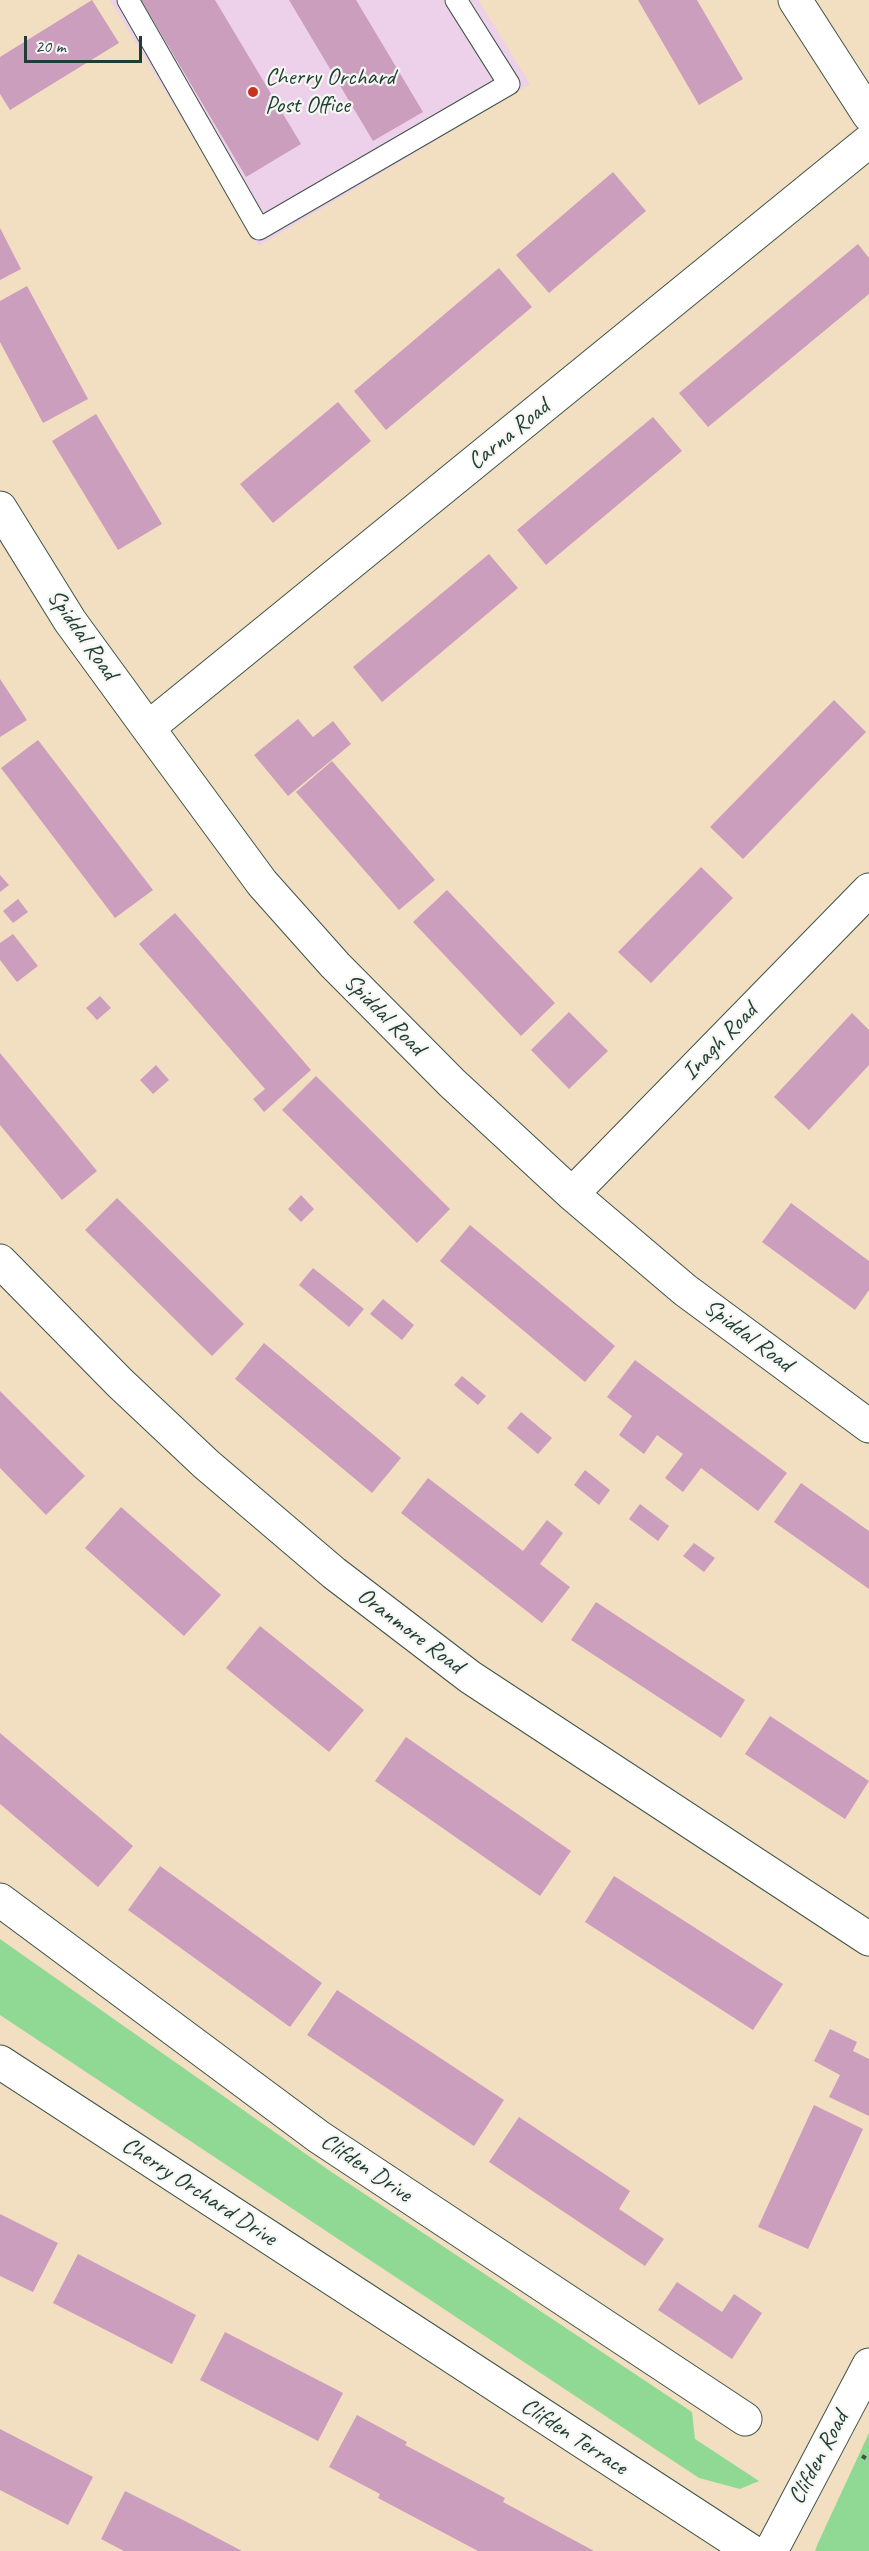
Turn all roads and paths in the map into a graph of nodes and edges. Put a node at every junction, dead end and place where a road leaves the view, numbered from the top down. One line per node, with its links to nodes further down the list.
1 (128, 0): 2 (lane)
2 (456, 0)
3 (795, 0): 4 (street)
4 (869, 115)
5 (869, 141): 7 (street, Carna Road)
6 (0, 508): 7 (street, Spiddal Road)
7 (148, 728): 9 (street, Spiddal Road)
8 (869, 890): 9 (street, Inagh Road)
9 (572, 1194): 11 (street, Spiddal Road)
10 (0, 1261): 13 (street, Oranmore Road)
11 (869, 1426)
12 (0, 1900): 17 (street, Clifden Drive)
13 (869, 1939)
14 (0, 2061): 15 (street, Cherry Orchard Drive)
15 (398, 2322): 18 (street, Clifden Terrace)
16 (869, 2365): 19 (street, Clifden Road)
17 (745, 2419)
18 (751, 2551)
19 (771, 2551)

